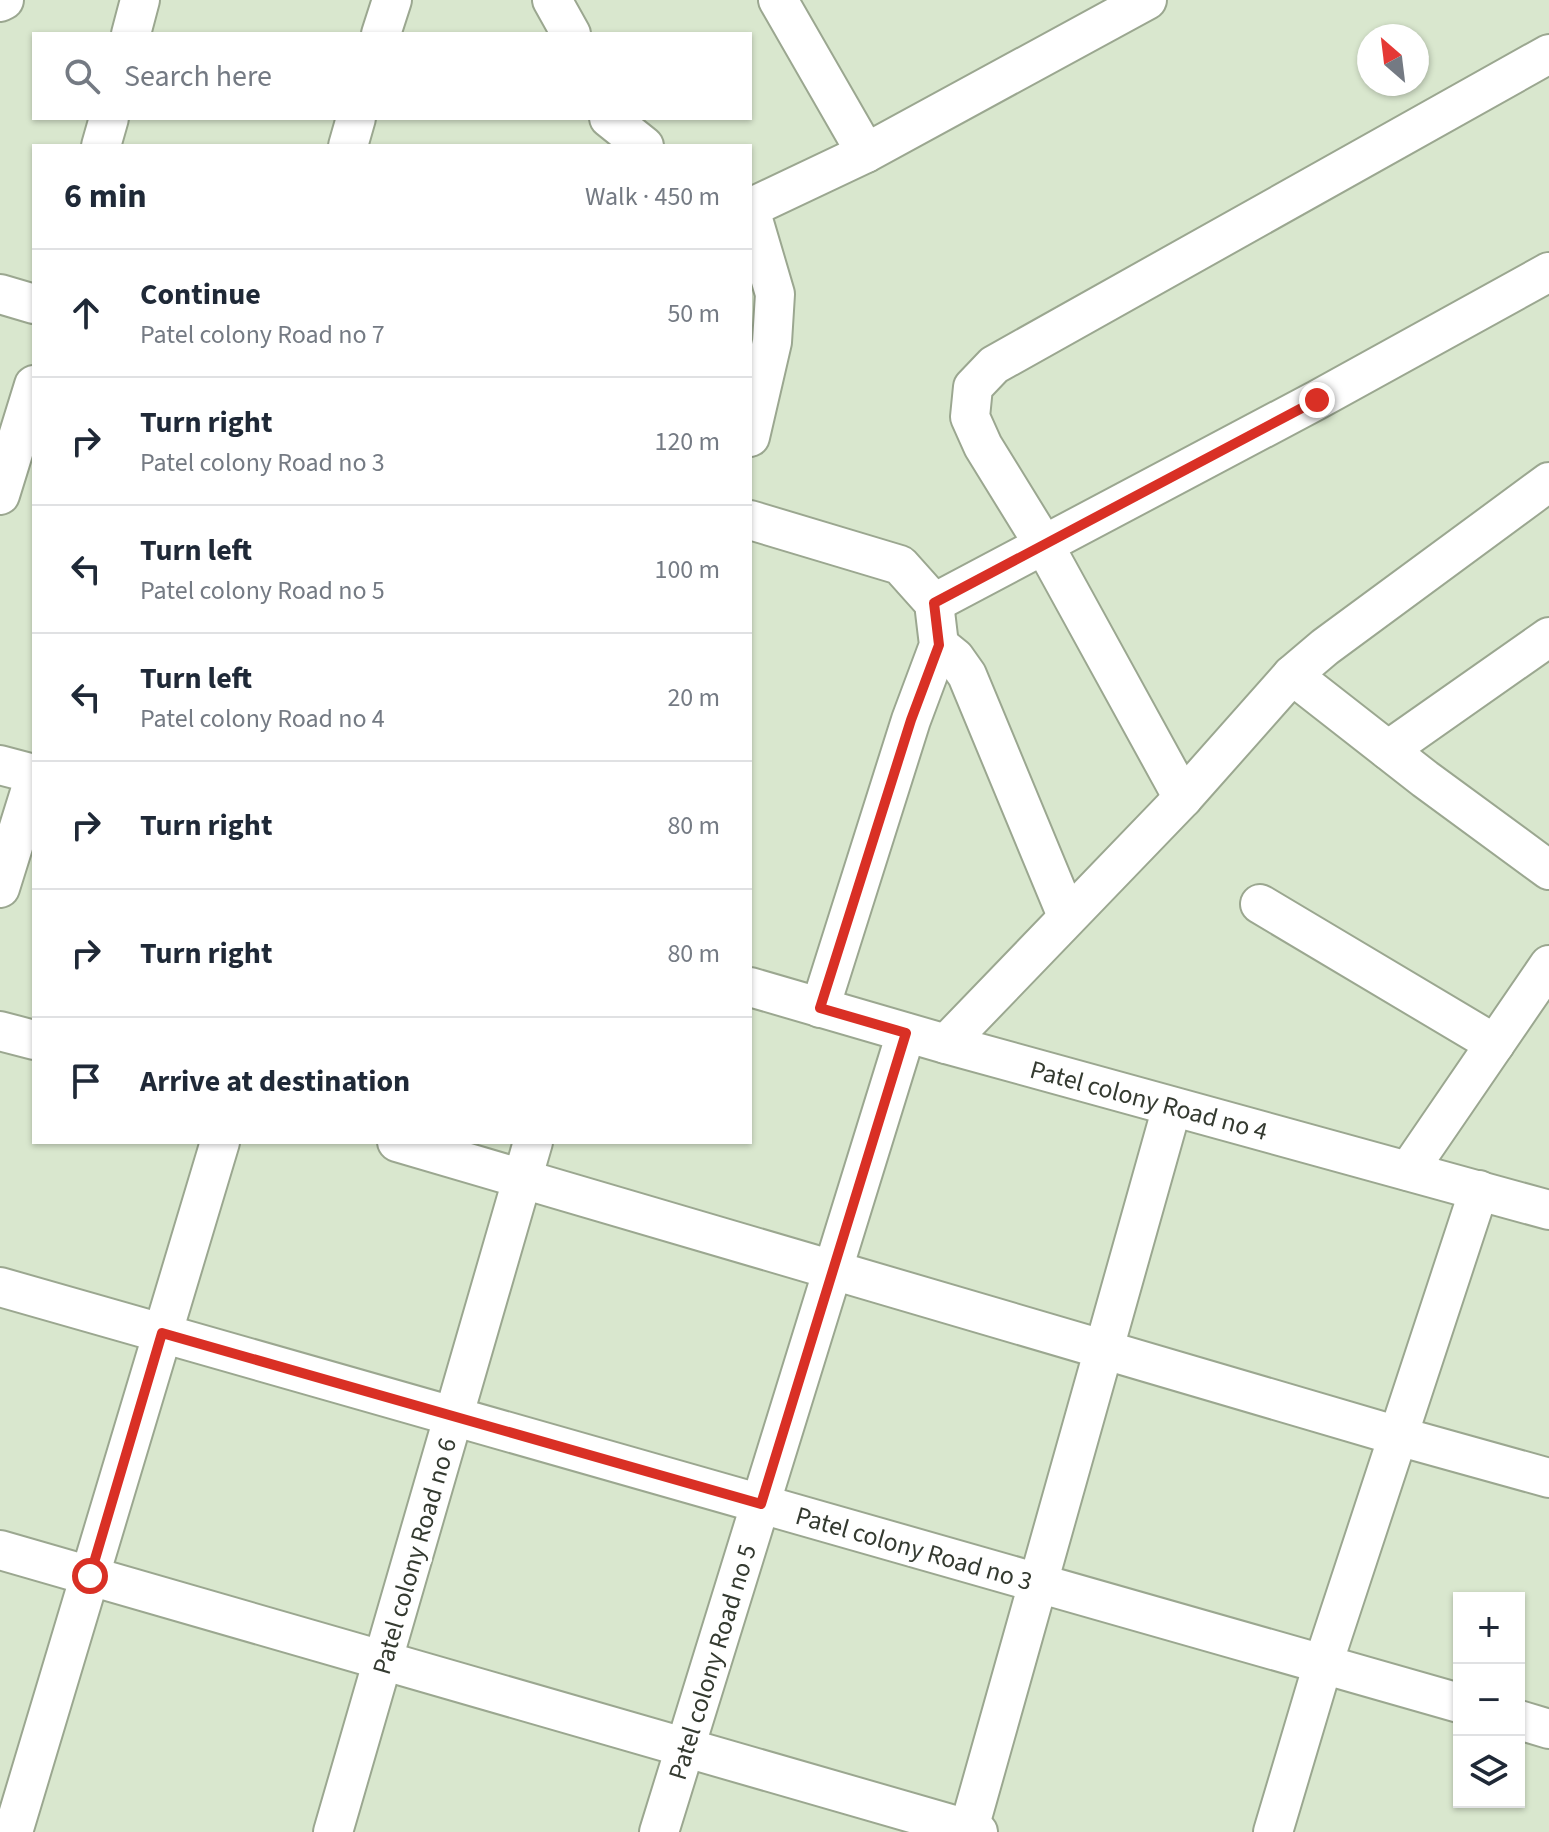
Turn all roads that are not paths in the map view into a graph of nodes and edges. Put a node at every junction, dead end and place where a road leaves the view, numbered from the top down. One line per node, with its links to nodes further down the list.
1 (140, 0): 6 (street)
2 (392, 0): 7 (street)
3 (552, 0): 8 (street)
4 (778, 0): 18 (street)
5 (1147, 0): 18 (street)
6 (132, 32)
7 (382, 32)
8 (570, 32)
9 (1549, 54): 29 (street)
10 (108, 120): 14 (street)
11 (355, 120): 15 (street)
12 (607, 120): 16 (street)
13 (611, 120): 17 (street)
14 (102, 144)
15 (349, 144)
16 (599, 144)
17 (641, 144)
18 (866, 153): 19 (street)
19 (752, 207)
20 (752, 215): 25 (street)
21 (1549, 272): 29 (street)
22 (0, 294): 23 (street)
23 (32, 303)
24 (32, 391): 27 (street)
25 (752, 428)
26 (1549, 482): 33 (street)
27 (0, 495)
28 (752, 521): 30 (street)
29 (1044, 545): 30 (street); 38 (street)
30 (934, 603): 32 (street)
31 (1549, 637): 34 (street)
32 (939, 645): 42 (street); 45 (street)
33 (1292, 675): 34 (street); 38 (street)
34 (1388, 750): 39 (street)
35 (0, 765): 36 (street)
36 (32, 776)
37 (32, 784): 40 (street)
38 (1183, 798): 42 (street)
39 (1549, 870)
40 (0, 888)
41 (1260, 904): 50 (street)
42 (1067, 916): 49 (street)
43 (1549, 965): 50 (street)
44 (752, 988): 45 (street, Patel colony Road no 4)
45 (820, 1008): 47 (street, Patel colony Road no 4)
46 (0, 1031): 48 (street)
47 (906, 1033): 49 (street, Patel colony Road no 4); 59 (street, Patel colony Road no 5)
48 (32, 1039)
49 (946, 1044): 51 (street, Patel colony Road no 4)
50 (1495, 1044): 55 (street)
51 (1172, 1107): 55 (street, Patel colony Road no 4); 62 (street)
52 (219, 1144): 61 (street)
53 (404, 1144): 56 (street)
54 (532, 1144): 56 (street, Patel colony Road no 6)
55 (1408, 1171): 57 (street, Patel colony Road no 4)
56 (522, 1178): 59 (street); 63 (street, Patel colony Road no 6)
57 (1479, 1190): 58 (street, Patel colony Road no 4); 64 (street)
58 (1549, 1210)
59 (833, 1271): 62 (street); 66 (street, Patel colony Road no 5)
60 (0, 1287): 61 (street, Patel colony Road no 3)
61 (162, 1333): 63 (street, Patel colony Road no 3); 68 (street)
62 (1104, 1350): 64 (street); 69 (street)
63 (455, 1417): 66 (street, Patel colony Road no 3); 70 (street, Patel colony Road no 6)
64 (1398, 1436): 65 (street); 71 (street)
65 (1549, 1478)
66 (761, 1504): 69 (street, Patel colony Road no 3); 75 (street, Patel colony Road no 5)
67 (0, 1550): 68 (street)
68 (90, 1576): 70 (street); 77 (street)
69 (1038, 1583): 71 (street, Patel colony Road no 3); 76 (street)
70 (383, 1660): 75 (street); 78 (street, Patel colony Road no 6)
71 (1323, 1664): 72 (street, Patel colony Road no 3); 80 (street)
72 (1453, 1701)
73 (1525, 1722): 74 (street)
74 (1549, 1729)
75 (685, 1749): 76 (street); 79 (street, Patel colony Road no 5)
76 (972, 1831)
77 (13, 1832)
78 (333, 1832)
79 (659, 1832)
80 (1273, 1832)

